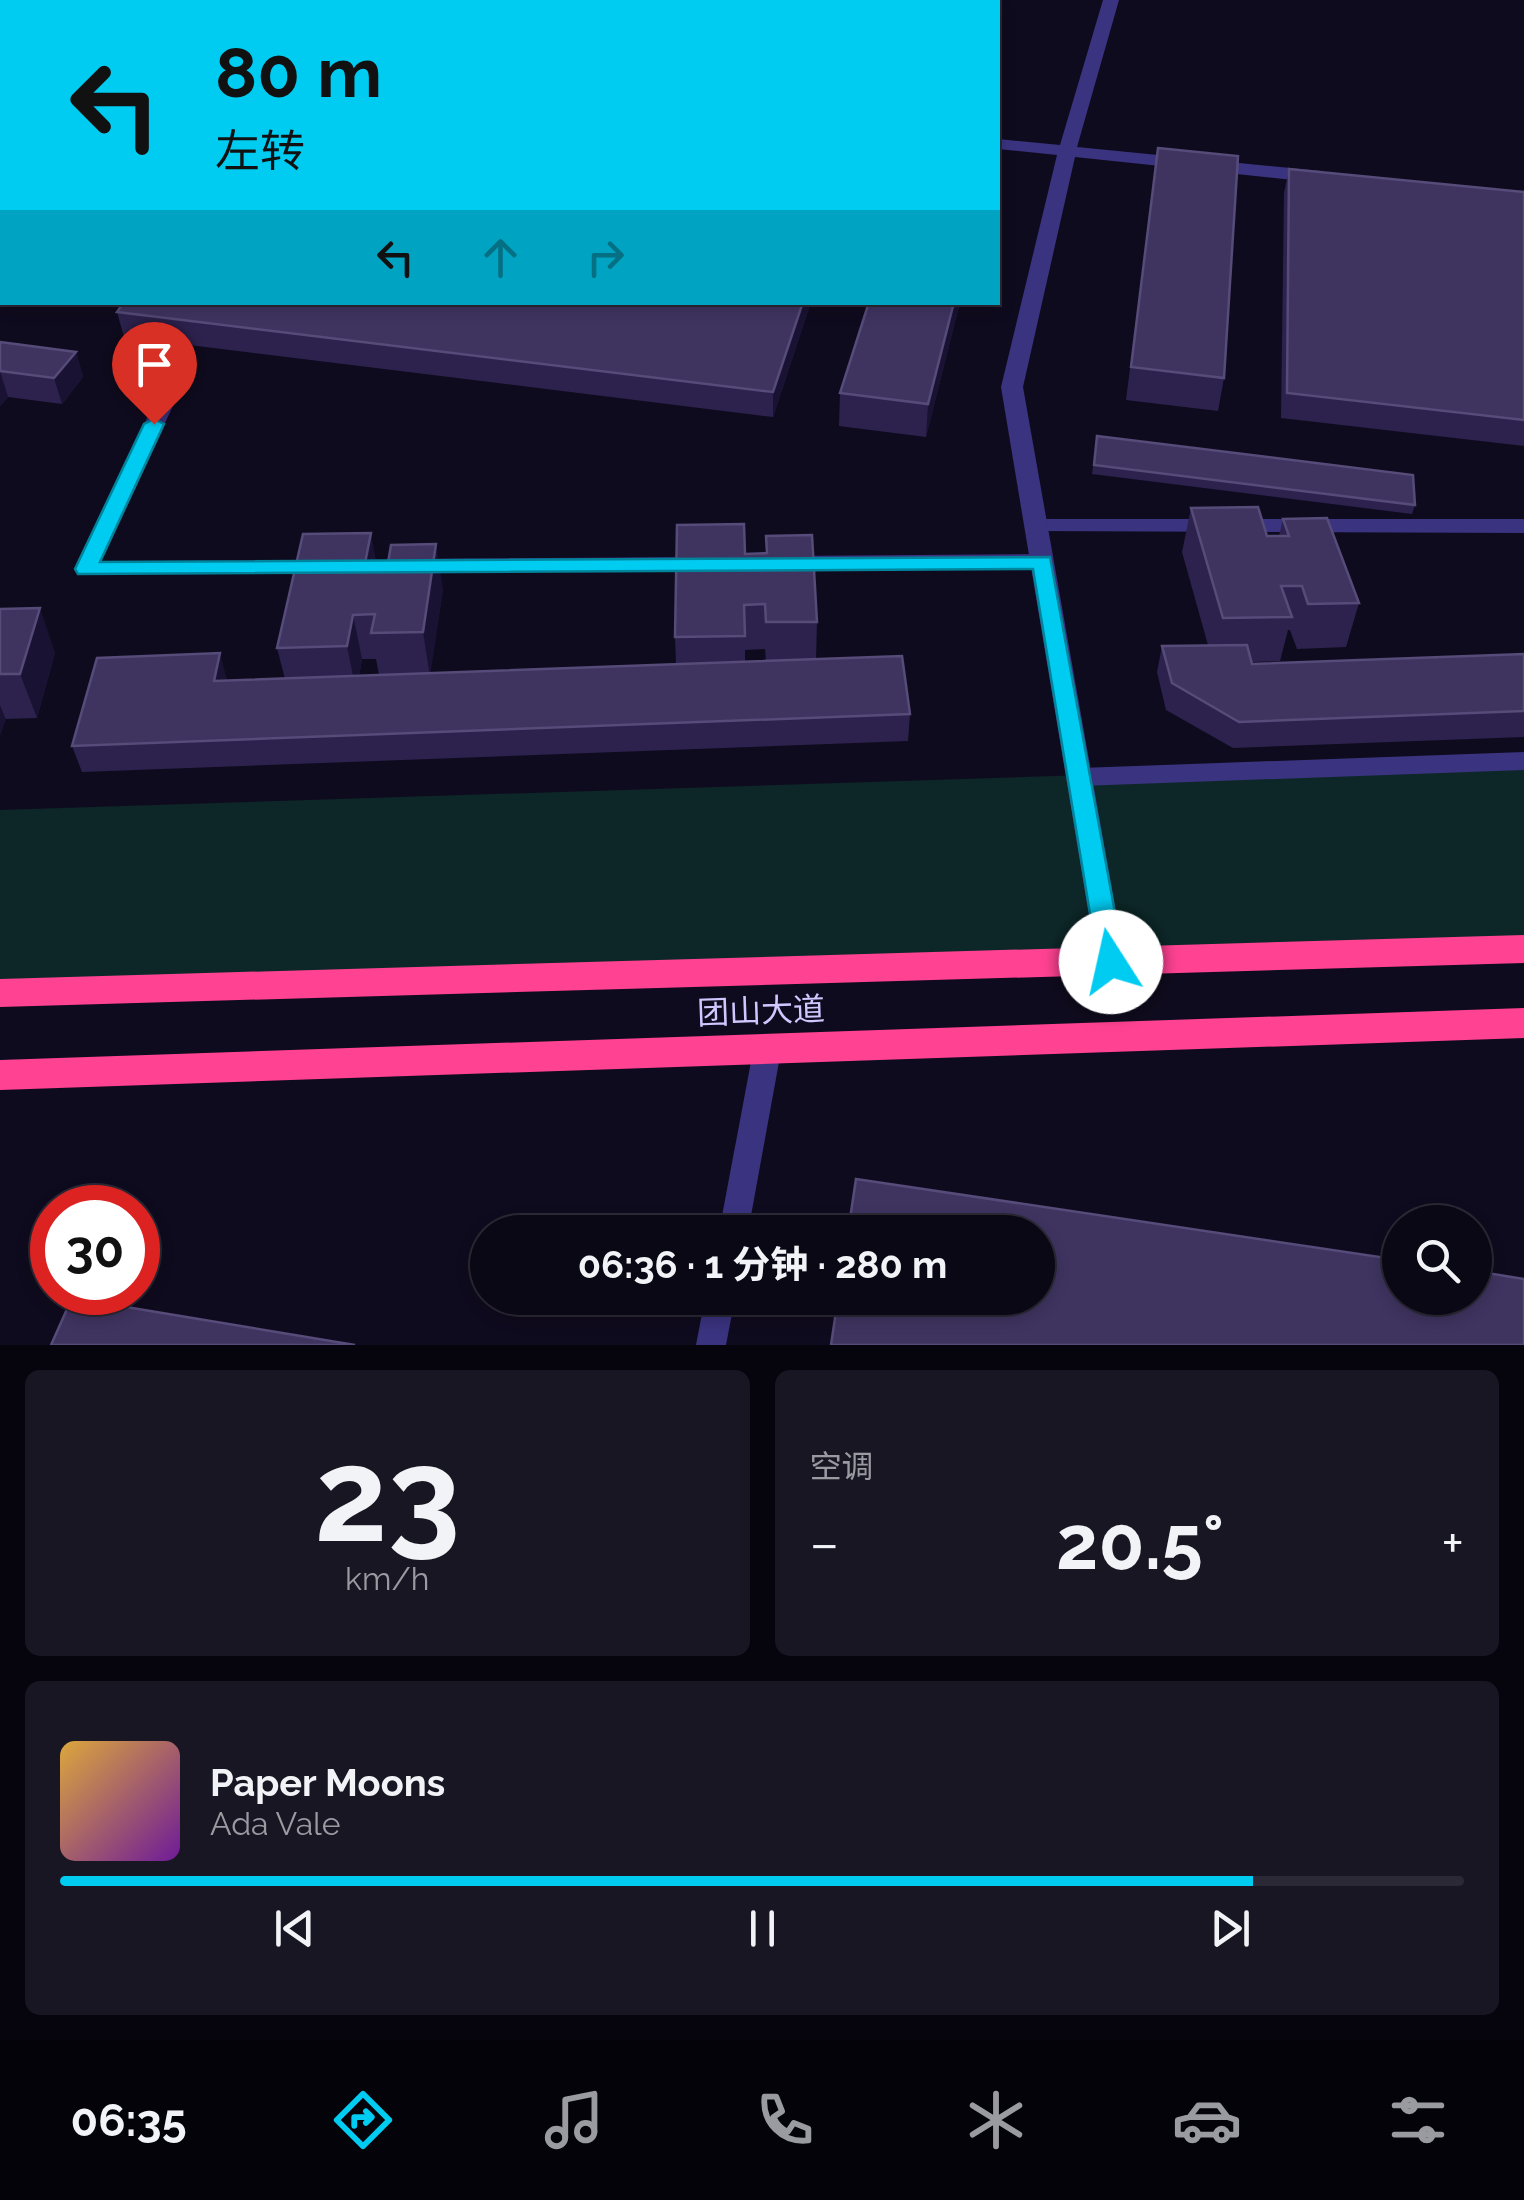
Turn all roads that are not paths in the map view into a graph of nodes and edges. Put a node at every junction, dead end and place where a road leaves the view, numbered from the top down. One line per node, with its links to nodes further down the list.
1 (1110, 0): 3 (street)
2 (1000, 144): 3 (street)
3 (1068, 152): 4 (street); 6 (street)
4 (1345, 179)
5 (171, 388): 12 (lane)
6 (1036, 526): 7 (lane); 8 (street)
7 (1524, 526)
8 (1042, 562): 10 (lane); 14 (street)
9 (723, 564): 11 (lane)
10 (763, 564)
11 (384, 566)
12 (344, 567)
13 (1524, 761): 14 (lane)
14 (1080, 777): 16 (street)
15 (1524, 949): 16 (highway, 团山大道)
16 (1111, 962): 17 (highway, 团山大道)
17 (0, 993)
18 (1524, 1024): 19 (highway, 团山大道)
19 (767, 1051): 20 (highway, 团山大道); 21 (lane)
20 (0, 1075)
21 (736, 1215)
22 (717, 1315): 23 (lane)
23 (711, 1345)

